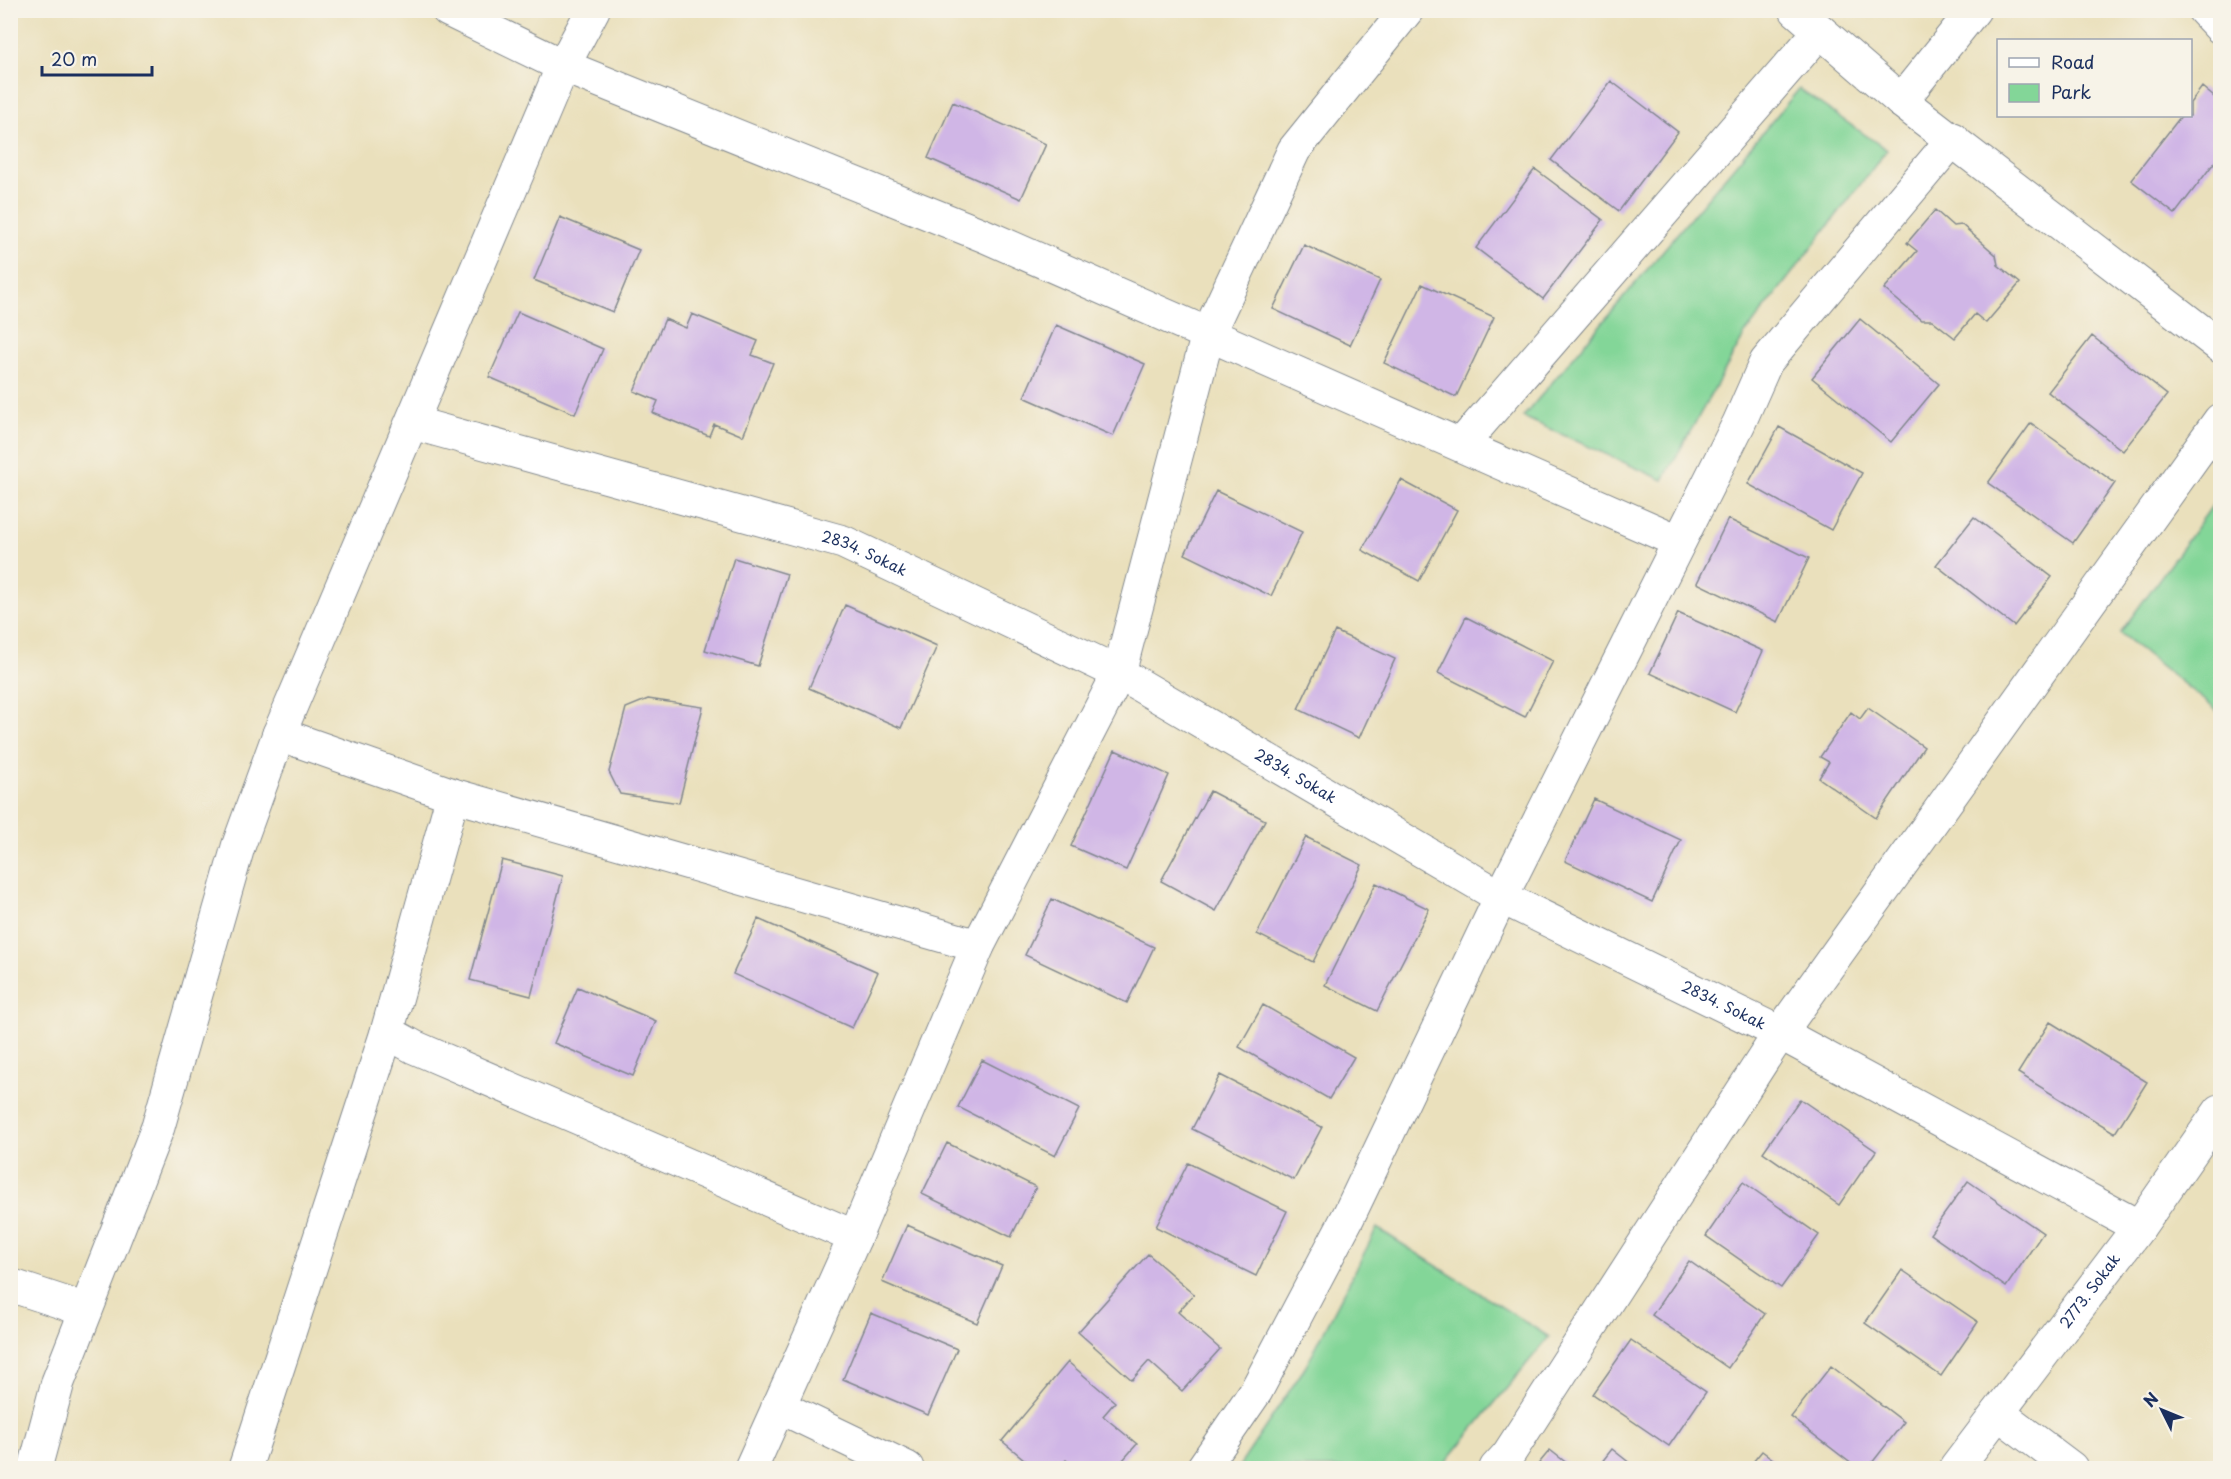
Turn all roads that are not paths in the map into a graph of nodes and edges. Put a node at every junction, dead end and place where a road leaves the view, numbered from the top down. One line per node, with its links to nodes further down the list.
1 (448, 10): 8 (street)
2 (593, 10): 8 (street)
3 (1407, 10): 11 (street)
4 (1974, 10): 9 (street)
5 (2204, 10): 7 (street)
6 (1808, 21): 9 (street); 15 (street)
7 (2220, 27)
8 (563, 66): 11 (street); 14 (street)
9 (1901, 100): 10 (street)
10 (1953, 139): 12 (street); 16 (street)
11 (1208, 334): 15 (street); 17 (street)
12 (2220, 346)
13 (2220, 420): 23 (street)
14 (413, 423): 17 (street, 2834. Sokak); 18 (street)
15 (1461, 445): 16 (street)
16 (1678, 541): 20 (street)
17 (1119, 673): 20 (street, 2834. Sokak); 21 (street)
18 (279, 734): 19 (street); 28 (street)
19 (453, 795): 21 (street); 22 (street)
20 (1501, 897): 23 (street, 2834. Sokak); 35 (street)
21 (978, 946): 26 (street)
22 (387, 1032): 26 (street); 32 (street)
23 (1780, 1033): 25 (street, 2834. Sokak); 36 (street)
24 (2220, 1111): 25 (street, 2773. Sokak)
25 (2139, 1227): 30 (street, 2773. Sokak)
26 (855, 1237): 29 (street)
27 (10, 1285): 28 (street)
28 (86, 1310): 31 (street)
29 (778, 1406): 33 (street); 34 (street)
30 (1998, 1413): 37 (street, 2773. Sokak); 38 (street)
31 (35, 1468)
32 (245, 1468)
33 (751, 1468)
34 (907, 1468)
35 (1203, 1468)
36 (1496, 1468)
37 (1956, 1468)
38 (2071, 1468)

